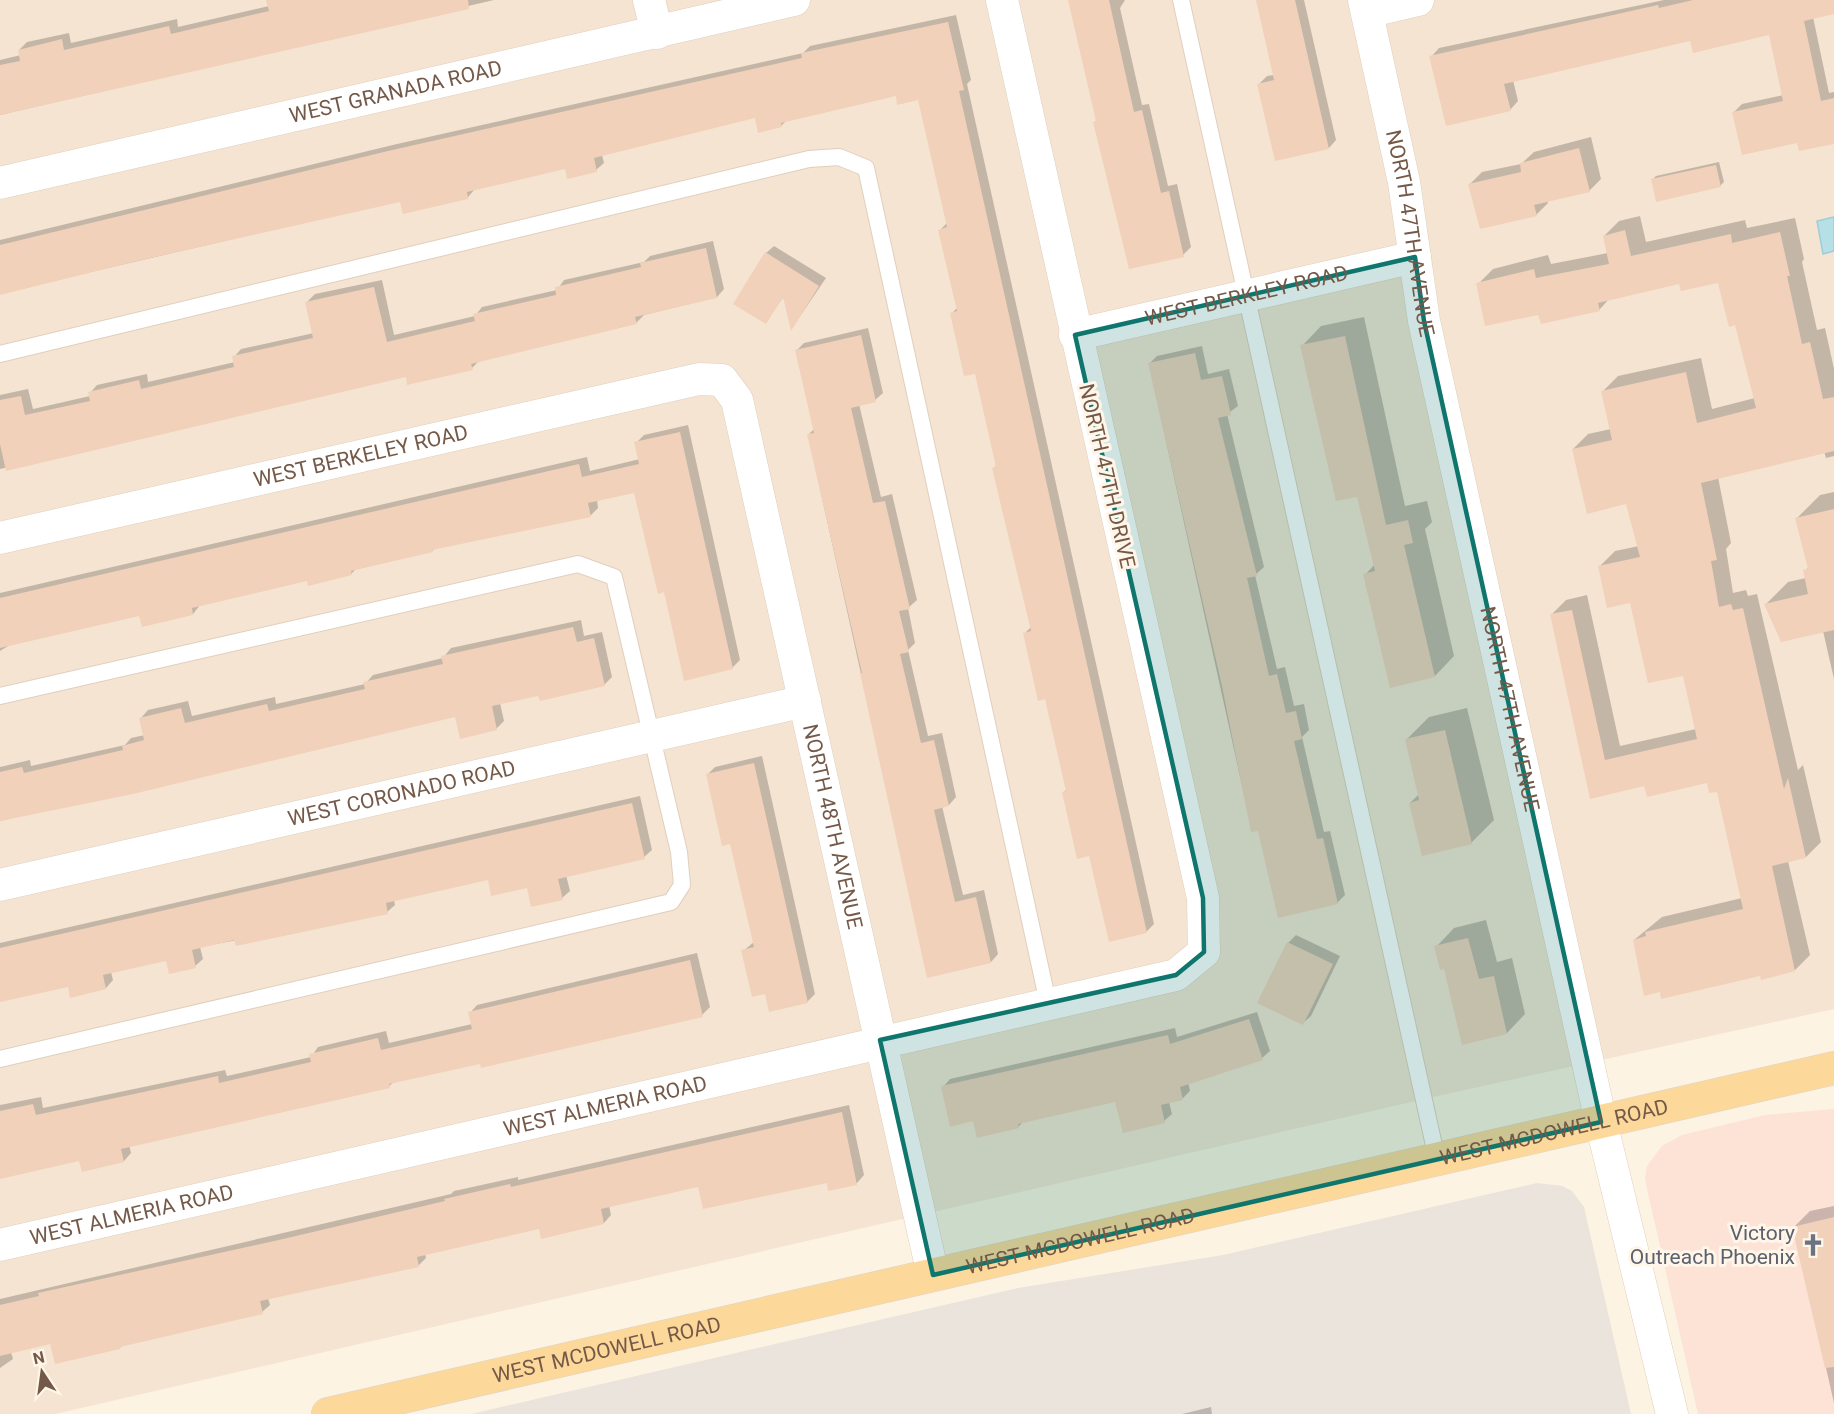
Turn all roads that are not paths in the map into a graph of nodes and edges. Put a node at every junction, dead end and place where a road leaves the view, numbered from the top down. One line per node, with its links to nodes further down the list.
1 (649, 0): 7 (street)
2 (794, 0): 7 (street, WEST GRANADA ROAD)
3 (1002, 0): 11 (street, NORTH 47TH DRIVE)
4 (1181, 0): 10 (lane)
5 (1419, 0): 6 (street)
6 (1365, 6): 9 (street, NORTH 47TH AVENUE)
7 (657, 33): 8 (street, WEST GRANADA ROAD)
8 (0, 183)
9 (1415, 257): 10 (street, WEST BERKLEY ROAD); 24 (street, NORTH 47TH AVENUE)
10 (1247, 296): 11 (street, WEST BERKLEY ROAD); 25 (lane)
11 (1075, 335): 19 (street, NORTH 47TH DRIVE)
12 (0, 354): 20 (lane)
13 (722, 380): 14 (street, WEST BERKELEY ROAD); 16 (street, NORTH 48TH AVENUE)
14 (0, 538)
15 (0, 696): 17 (lane)
16 (805, 701): 17 (street, WEST CORONADO ROAD); 21 (street, NORTH 48TH AVENUE)
17 (651, 736): 18 (street, WEST CORONADO ROAD); 22 (lane)
18 (0, 885)
19 (1204, 952): 20 (street, WEST ALMERIA ROAD)
20 (1048, 1003): 21 (street, WEST ALMERIA ROAD)
21 (880, 1040): 26 (street, WEST ALMERIA ROAD); 27 (street, NORTH 48TH AVENUE)
22 (0, 1059)
23 (1834, 1068): 24 (main road, WEST MCDOWELL ROAD)
24 (1601, 1122): 25 (main road, WEST MCDOWELL ROAD); 29 (street, NORTH 47TH AVENUE)
25 (1437, 1160): 27 (main road, WEST MCDOWELL ROAD)
26 (0, 1245)
27 (933, 1275): 28 (main road, WEST MCDOWELL ROAD)
28 (328, 1414)
29 (1672, 1414)

